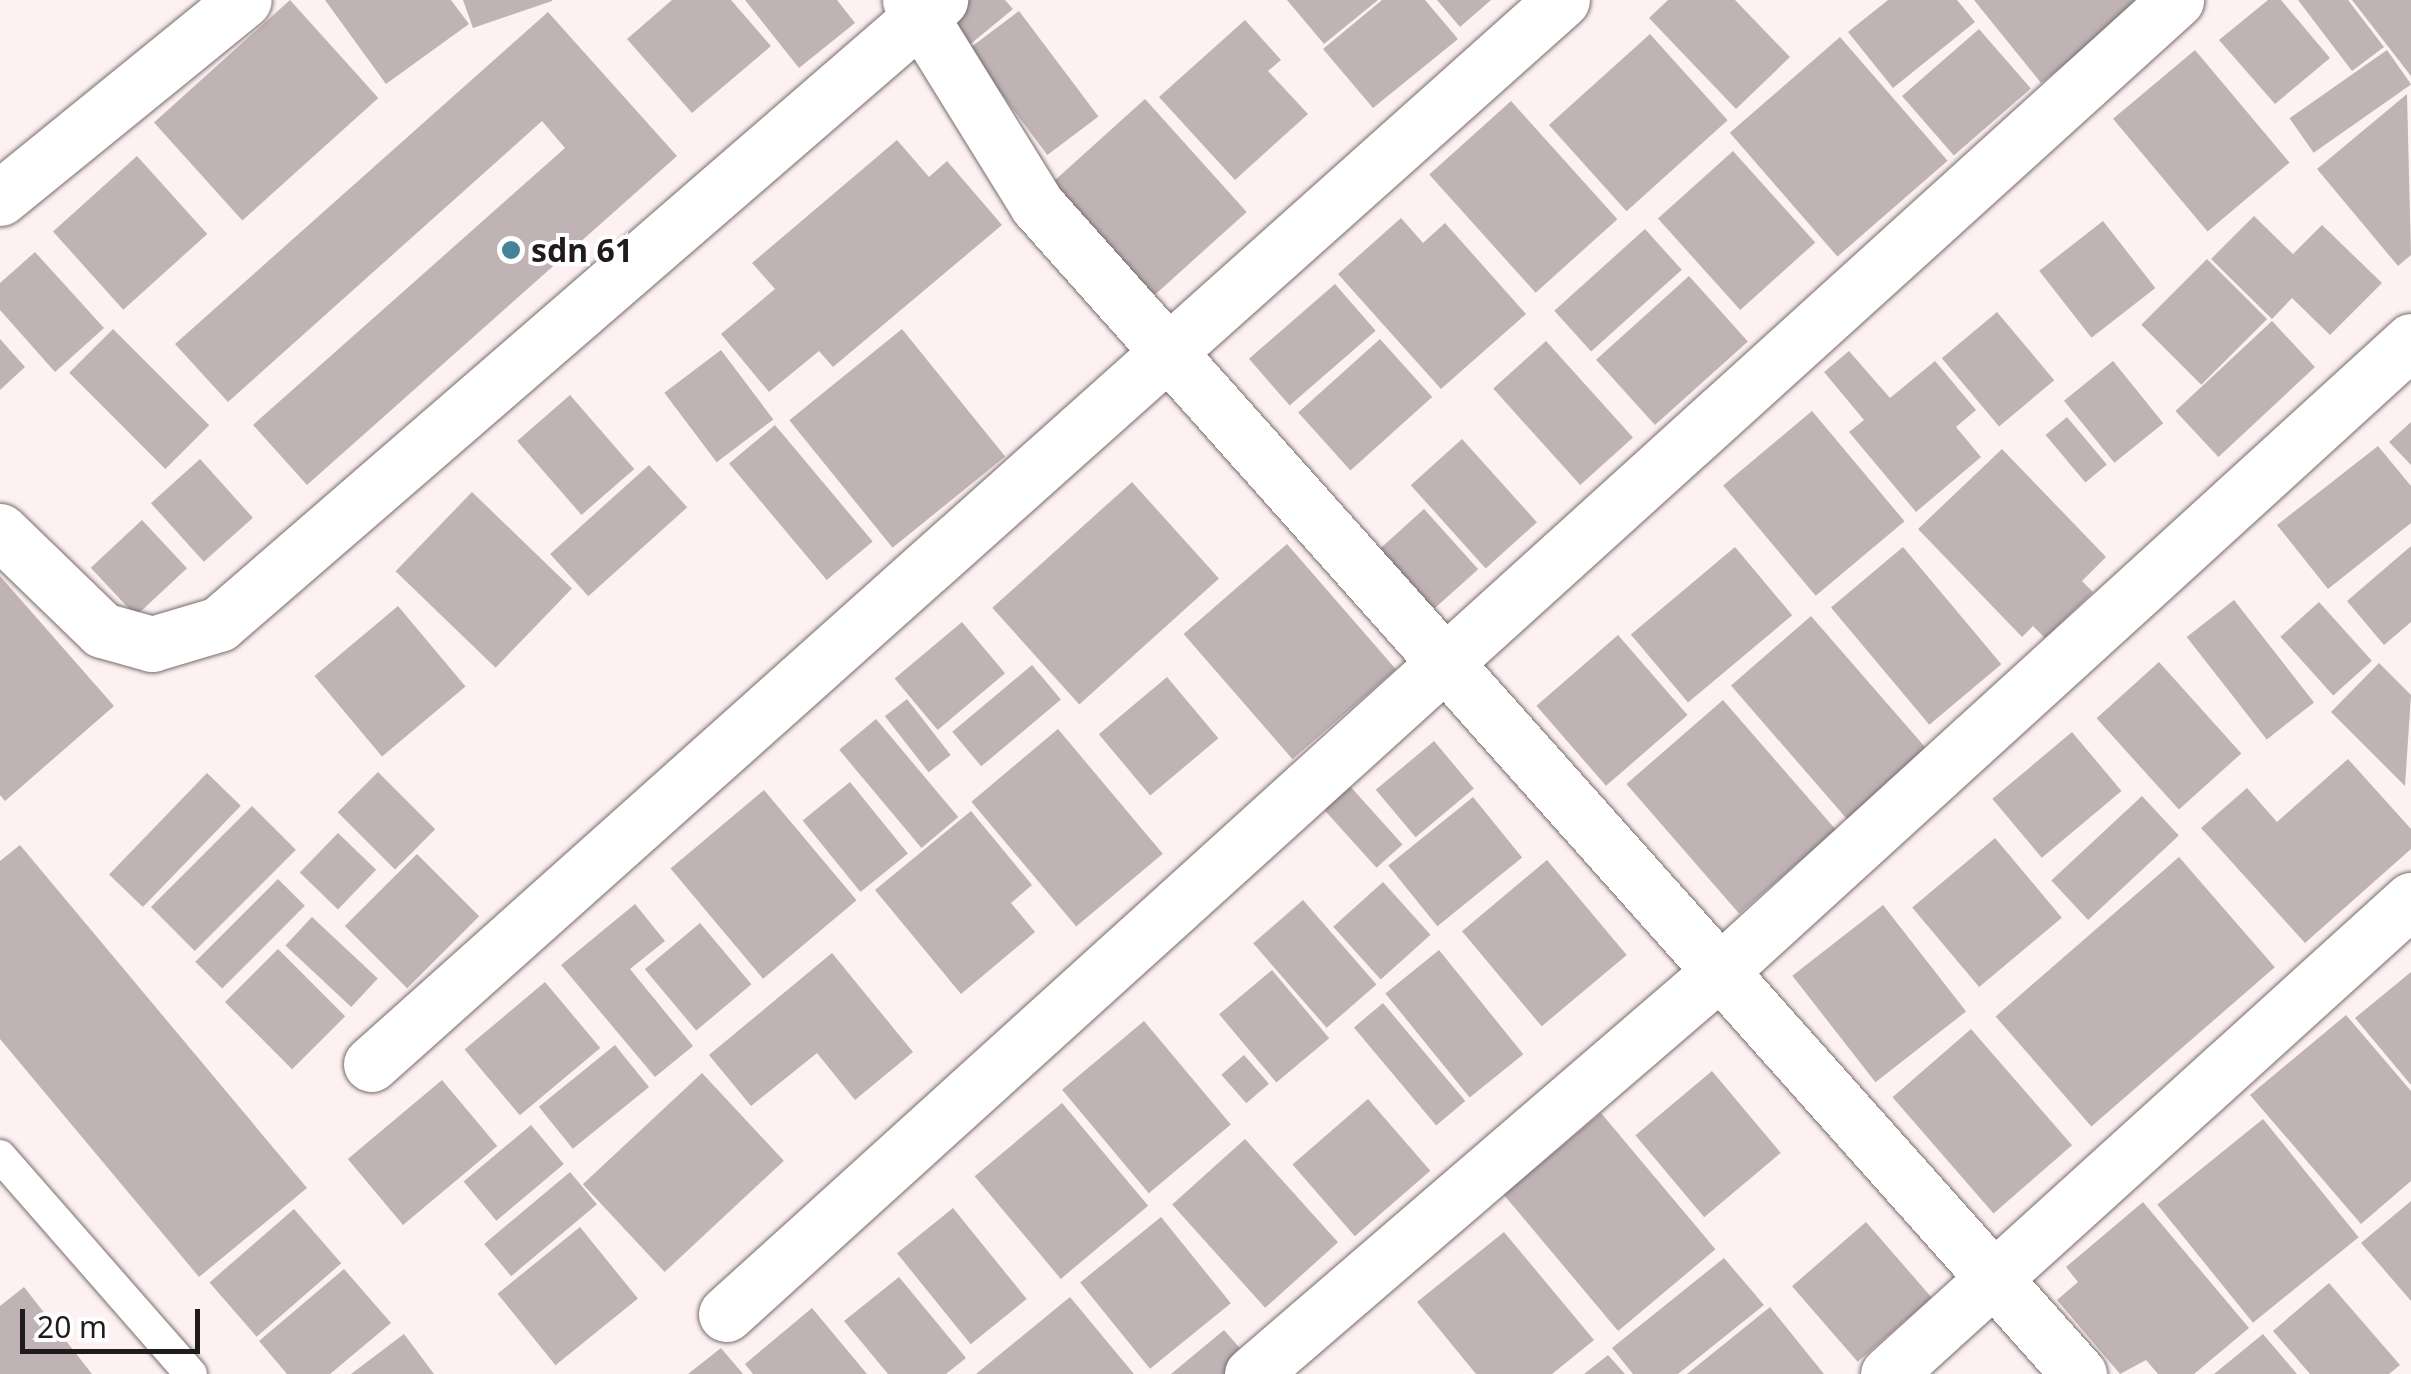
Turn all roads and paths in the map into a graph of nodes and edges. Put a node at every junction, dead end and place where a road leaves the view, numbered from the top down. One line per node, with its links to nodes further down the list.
1 (244, 0): 5 (street)
2 (1562, 0): 7 (street)
3 (2176, 0): 9 (street)
4 (923, 6): 7 (street); 8 (street)
5 (0, 198)
6 (2411, 341): 11 (street)
7 (1170, 358): 9 (street); 12 (street)
8 (0, 531)
9 (1447, 666): 11 (street); 15 (street)
10 (2411, 900): 14 (street)
11 (1718, 973): 14 (street); 17 (street)
12 (371, 1064)
13 (1, 1157): 16 (lane)
14 (1990, 1282): 18 (street); 19 (street)
15 (726, 1314)
16 (191, 1374)
17 (1252, 1374)
18 (1888, 1374)
19 (2079, 1374)

